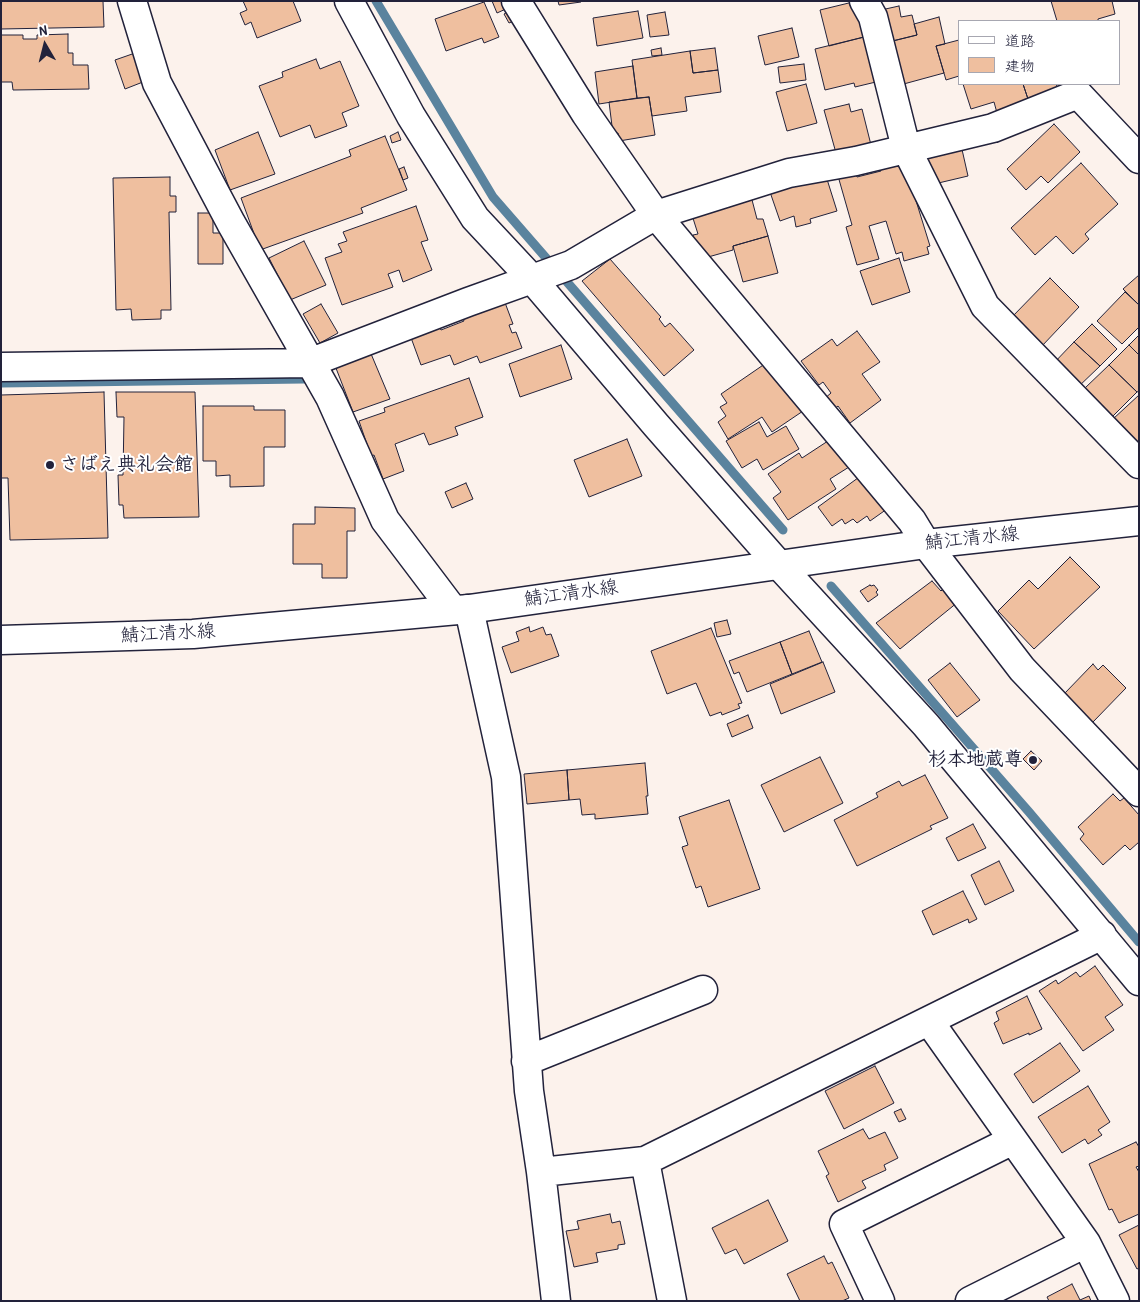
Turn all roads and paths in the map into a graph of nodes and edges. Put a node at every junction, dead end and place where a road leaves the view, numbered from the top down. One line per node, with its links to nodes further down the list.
1 (132, 1): 9 (street)
2 (349, 1): 8 (street)
3 (516, 1): 7 (street)
4 (864, 1): 5 (street)
5 (906, 148): 6 (street); 7 (street); 11 (street)
6 (1139, 159)
7 (656, 214): 8 (street); 13 (street)
8 (538, 277): 9 (street); 14 (street)
9 (309, 363): 10 (street); 15 (street)
10 (1, 367)
11 (1139, 464)
12 (1139, 521): 13 (street, 鯖江清水線)
13 (926, 544): 14 (street, 鯖江清水線); 17 (street)
14 (779, 565): 15 (street, 鯖江清水線); 18 (street)
15 (461, 609): 16 (street, 鯖江清水線); 22 (street)
16 (1, 640)
17 (1139, 792)
18 (1102, 935): 19 (street); 21 (street)
19 (1139, 981)
20 (703, 990): 22 (street)
21 (929, 1021): 23 (street); 24 (street)
22 (526, 1061): 25 (street)
23 (1013, 1140): 26 (street); 29 (street)
24 (645, 1161): 25 (street); 28 (street)
25 (541, 1172): 27 (street)
26 (1086, 1242): 30 (street); 31 (street)
27 (556, 1301)
28 (672, 1301)
29 (880, 1301)
30 (970, 1301)
31 (1115, 1301)

